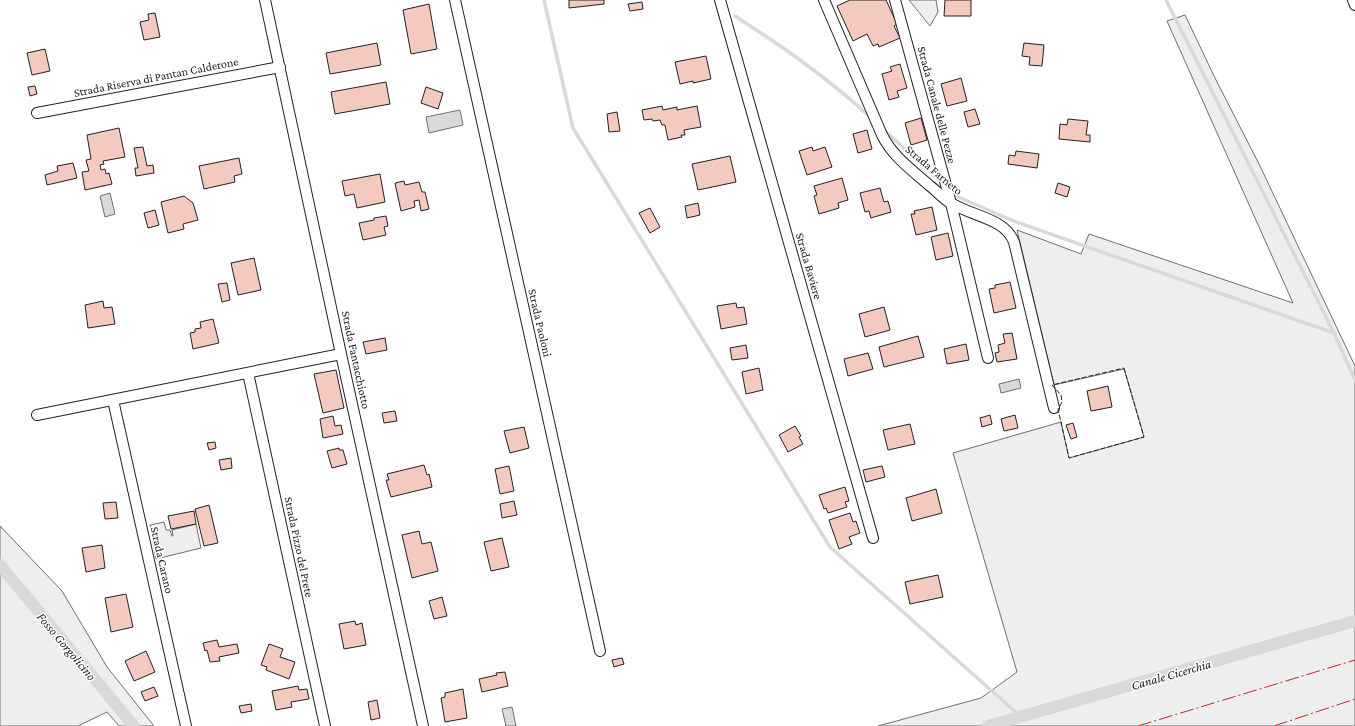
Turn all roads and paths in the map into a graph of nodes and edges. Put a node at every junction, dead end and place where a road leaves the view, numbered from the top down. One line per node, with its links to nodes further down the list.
1 (265, 0): 8 (street, Strada Fantacchiotto)
2 (455, 0): 18 (street, Strada Paoloni)
3 (720, 0): 17 (street, Strada Baviere)
4 (824, 0): 10 (street, Strada Farneto)
5 (895, 0): 10 (street, Strada Canale delle Pezze)
6 (1353, 0): 7 (street)
7 (1355, 5)
8 (280, 67): 9 (street, Strada Riserva di Pantan Calderone); 11 (street, Strada Fantacchiotto)
9 (37, 113)
10 (951, 203): 12 (street, Strada Canale delle Pezze); 15 (street, Strada Farneto)
11 (341, 354): 13 (street); 21 (street, Strada Fantacchiotto)
12 (988, 358)
13 (248, 373): 14 (street); 20 (street, Strada Pizzo del Prete)
14 (113, 400): 16 (street); 19 (street, Strada Carano)
15 (1054, 408)
16 (36, 416)
17 (873, 538)
18 (600, 651)
19 (186, 726)
20 (325, 726)
21 (423, 726)

